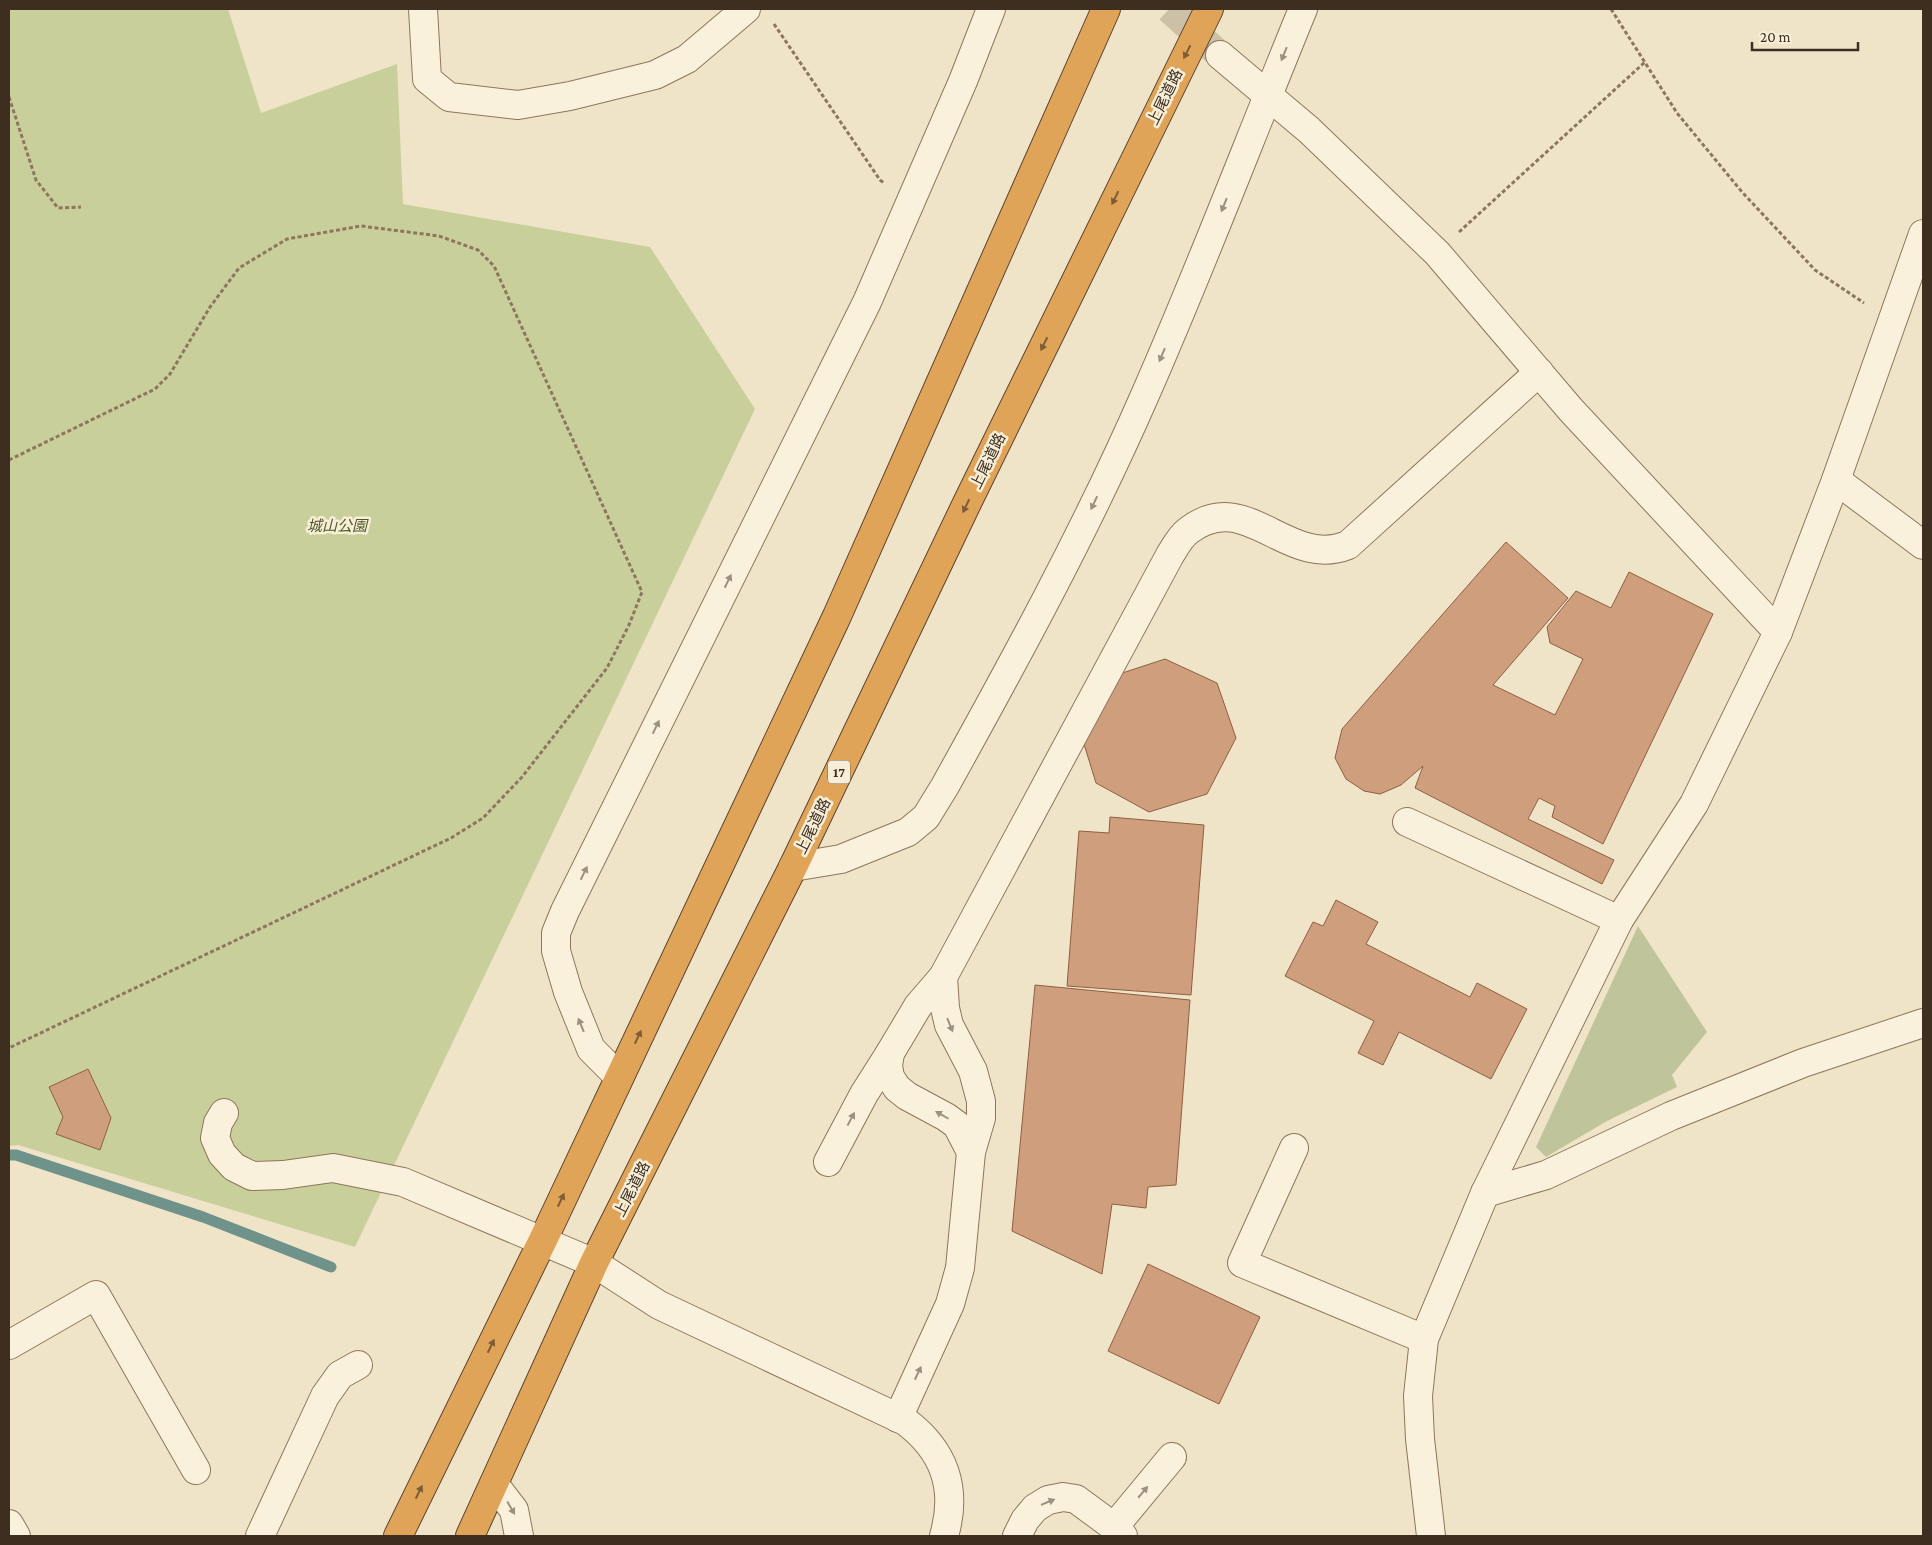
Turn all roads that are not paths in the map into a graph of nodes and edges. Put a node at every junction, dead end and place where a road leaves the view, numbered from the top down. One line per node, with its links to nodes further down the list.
1 (423, 9): 6 (street)
2 (991, 9): 20 (street, one-way to 2)
3 (1106, 9): 20 (highway, one-way to 3)
4 (1209, 9): 15 (highway, 上尾道路 / 17, one-way to 15)
5 (1303, 9): 8 (street, one-way to 8)
6 (758, 13)
7 (1220, 54): 8 (street)
8 (1268, 94): 10 (street); 15 (street, one-way to 15)
9 (1923, 234): 11 (street)
10 (1539, 372): 13 (street); 17 (street)
11 (1836, 480): 12 (street); 13 (street)
12 (1923, 545)
13 (1778, 632): 16 (street)
14 (1407, 822): 16 (street)
15 (794, 867): 27 (highway, 上尾道路 / 17)
16 (1619, 920): 25 (street)
17 (943, 977): 19 (street); 23 (street, one-way to 23)
18 (1923, 1023): 25 (street)
19 (890, 1053): 23 (street, one-way to 19); 24 (street, one-way to 19)
20 (619, 1078): 26 (highway, one-way to 20)
21 (224, 1113): 26 (street)
22 (1294, 1148): 28 (street)
23 (971, 1152): 31 (street, one-way to 23)
24 (828, 1162)
25 (1485, 1193): 28 (street)
26 (543, 1240): 27 (street); 39 (highway, one-way to 26)
27 (594, 1263): 31 (street); 34 (highway, 上尾道路 / 17)
28 (1424, 1339): 44 (street)
29 (9, 1345): 33 (street)
30 (358, 1365): 38 (street)
31 (898, 1418): 42 (street)
32 (1172, 1457): 36 (street, one-way to 32)
33 (196, 1470)
34 (494, 1484): 40 (highway, 上尾道路 / 17); 41 (street, one-way to 41)
35 (9, 1524): 37 (street)
36 (1118, 1532): 43 (street, one-way to 36)
37 (16, 1536)
38 (260, 1536)
39 (398, 1536)
40 (470, 1536)
41 (519, 1536)
42 (944, 1536)
43 (1017, 1536)
44 (1430, 1536)

